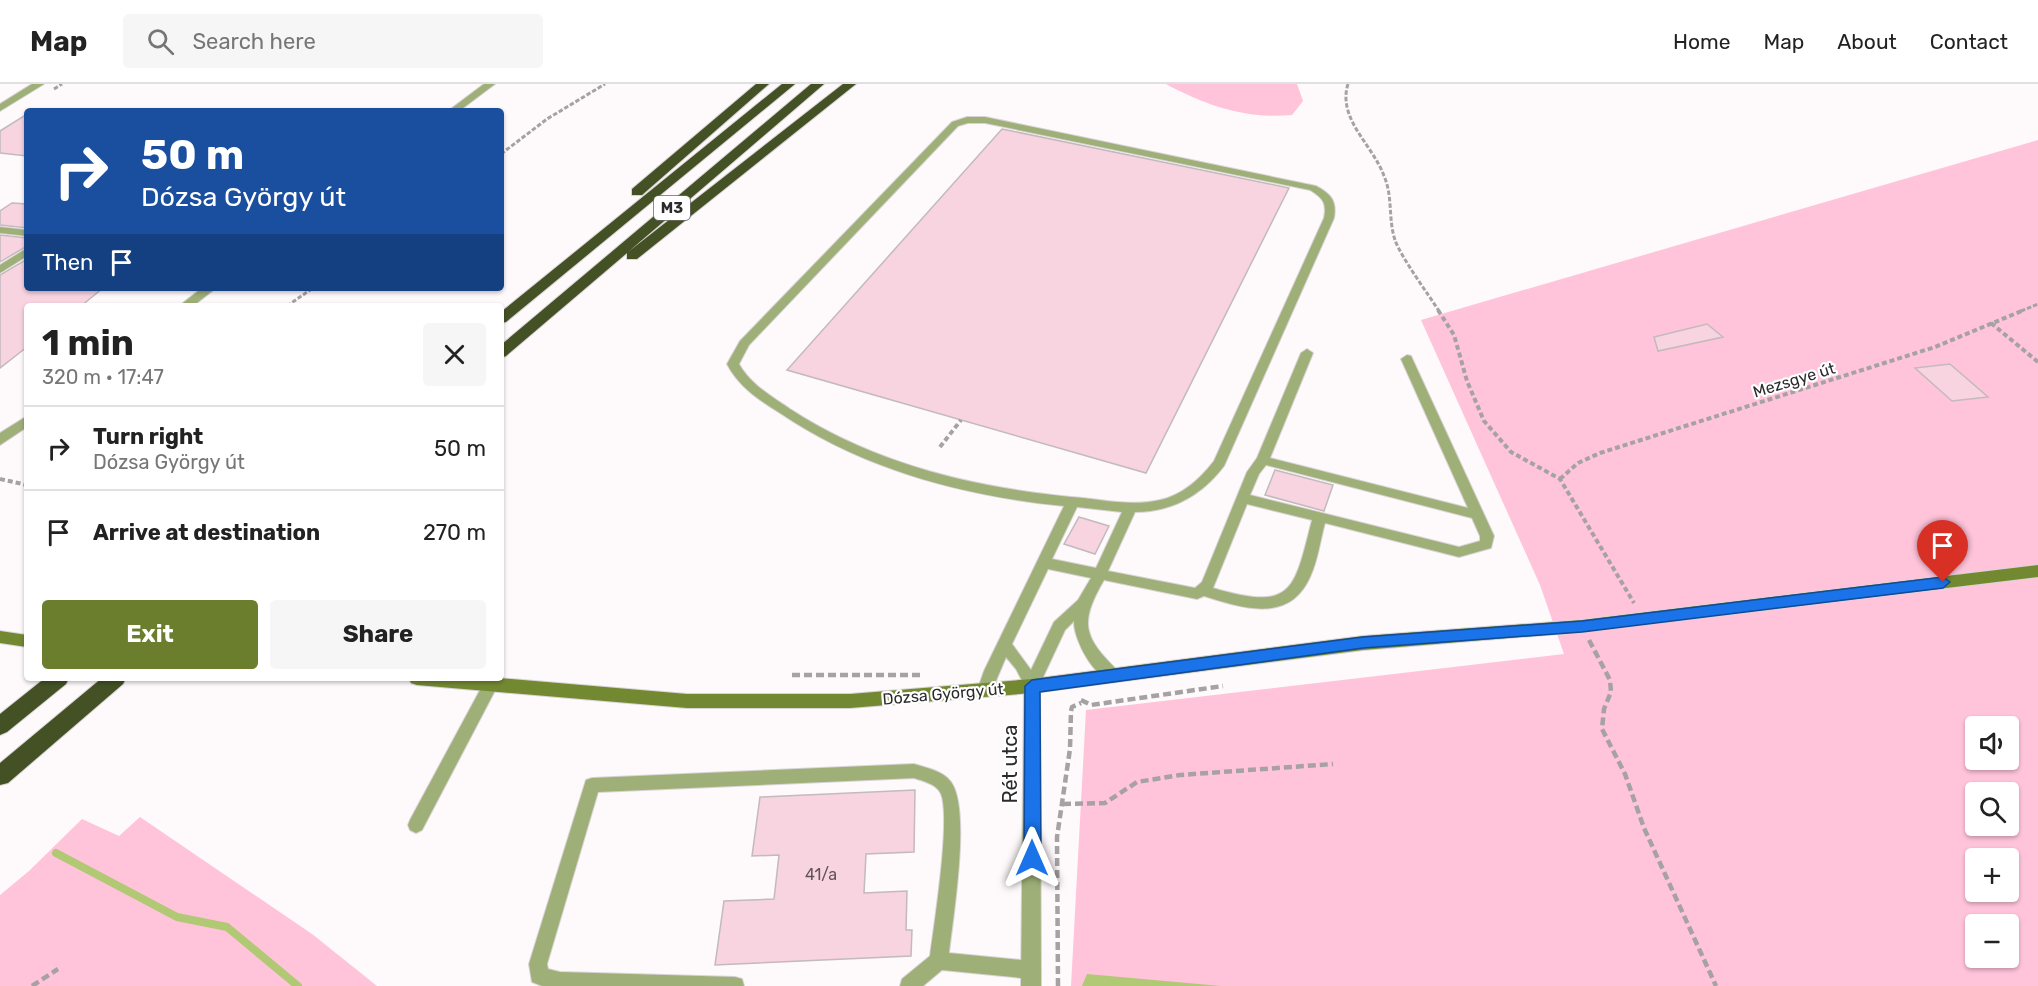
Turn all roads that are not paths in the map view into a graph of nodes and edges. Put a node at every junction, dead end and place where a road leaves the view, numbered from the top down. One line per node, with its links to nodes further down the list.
1 (39, 84): 7 (street)
2 (490, 84): 8 (street)
3 (763, 84): 14 (highway)
4 (789, 84): 14 (highway, M3)
5 (818, 84): 17 (highway, M3)
6 (850, 84): 17 (highway)
7 (0, 108)
8 (457, 108)
9 (0, 230): 10 (lane)
10 (24, 233)
11 (24, 253): 12 (lane)
12 (0, 270)
13 (206, 291): 15 (street)
14 (528, 297): 16 (highway, M3)
15 (189, 303)
16 (504, 317)
17 (526, 332): 18 (highway, M3)
18 (504, 350)
19 (1307, 353): 23 (lane)
20 (1407, 359): 27 (lane)
21 (24, 422): 22 (street)
22 (0, 440)
23 (1263, 460): 24 (lane); 27 (lane)
24 (1242, 498): 28 (lane); 32 (lane)
25 (1072, 503): 26 (lane); 26 (lane); 29 (lane)
26 (1131, 507): 31 (lane)
27 (1478, 515): 28 (lane)
28 (1319, 519): 32 (lane)
29 (1045, 563): 31 (lane); 36 (lane)
30 (2038, 571): 37 (main road, Dózsa György út)
31 (1099, 576): 32 (lane); 33 (lane)
32 (1202, 590)
33 (1083, 604): 37 (lane); 42 (lane)
34 (0, 638): 35 (main road)
35 (24, 641)
36 (1005, 646): 42 (lane); 43 (lane)
37 (1113, 675): 42 (main road, Dózsa György út)
38 (55, 681): 44 (highway)
39 (112, 681): 45 (highway)
40 (461, 681): 41 (main road, Dózsa György út)
41 (491, 683): 43 (main road, Dózsa György út); 46 (lane)
42 (1032, 686): 43 (main road, Dózsa György út); 48 (street, Rét utca)
43 (985, 691)
44 (0, 726)
45 (0, 776)
46 (416, 825)
47 (939, 961): 48 (lane); 49 (lane); 50 (lane)
48 (1032, 978)
49 (735, 986)
50 (909, 986)

